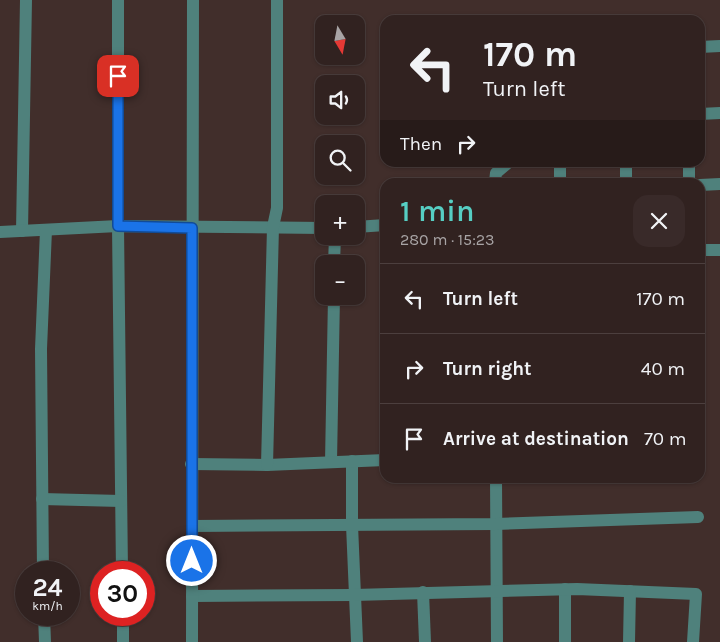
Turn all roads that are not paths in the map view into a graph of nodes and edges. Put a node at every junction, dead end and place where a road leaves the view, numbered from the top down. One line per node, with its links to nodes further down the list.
1 (26, 0): 20 (street)
2 (118, 0): 14 (street)
3 (193, 0): 17 (street)
4 (277, 0): 16 (street)
5 (720, 46): 6 (street)
6 (705, 47)
7 (720, 113): 8 (street)
8 (705, 114)
9 (503, 167): 10 (street)
10 (495, 178)
11 (720, 184): 12 (street)
12 (705, 185)
13 (380, 225): 15 (street)
14 (118, 226): 17 (street); 19 (street); 32 (street)
15 (365, 226)
16 (273, 227): 17 (street); 18 (street); 29 (street)
17 (192, 228): 28 (street)
18 (315, 228)
19 (46, 230): 20 (street); 31 (street)
20 (22, 231): 21 (street)
21 (0, 232)
22 (705, 250): 23 (street)
23 (720, 250)
24 (334, 305): 27 (street)
25 (380, 460): 26 (street)
26 (352, 461): 27 (street); 35 (street)
27 (331, 462): 29 (street)
28 (191, 464): 29 (street); 36 (street)
29 (267, 465)
30 (496, 483): 34 (street)
31 (42, 499): 32 (street); 37 (street)
32 (121, 501): 38 (street)
33 (698, 517): 34 (street)
34 (496, 524): 35 (street); 40 (street)
35 (352, 525): 36 (street); 43 (street)
36 (192, 526): 44 (street)
37 (43, 561)
38 (122, 561)
39 (565, 589): 40 (street); 41 (street); 53 (street)
40 (498, 591): 42 (street); 52 (street)
41 (630, 591): 54 (street); 55 (street)
42 (423, 592): 43 (street); 51 (street)
43 (354, 595): 44 (street); 50 (street)
44 (192, 596): 49 (street)
45 (44, 626): 47 (street)
46 (123, 626): 48 (street)
47 (44, 642)
48 (124, 642)
49 (192, 642)
50 (357, 642)
51 (425, 642)
52 (497, 642)
53 (565, 642)
54 (629, 642)
55 (693, 642)

